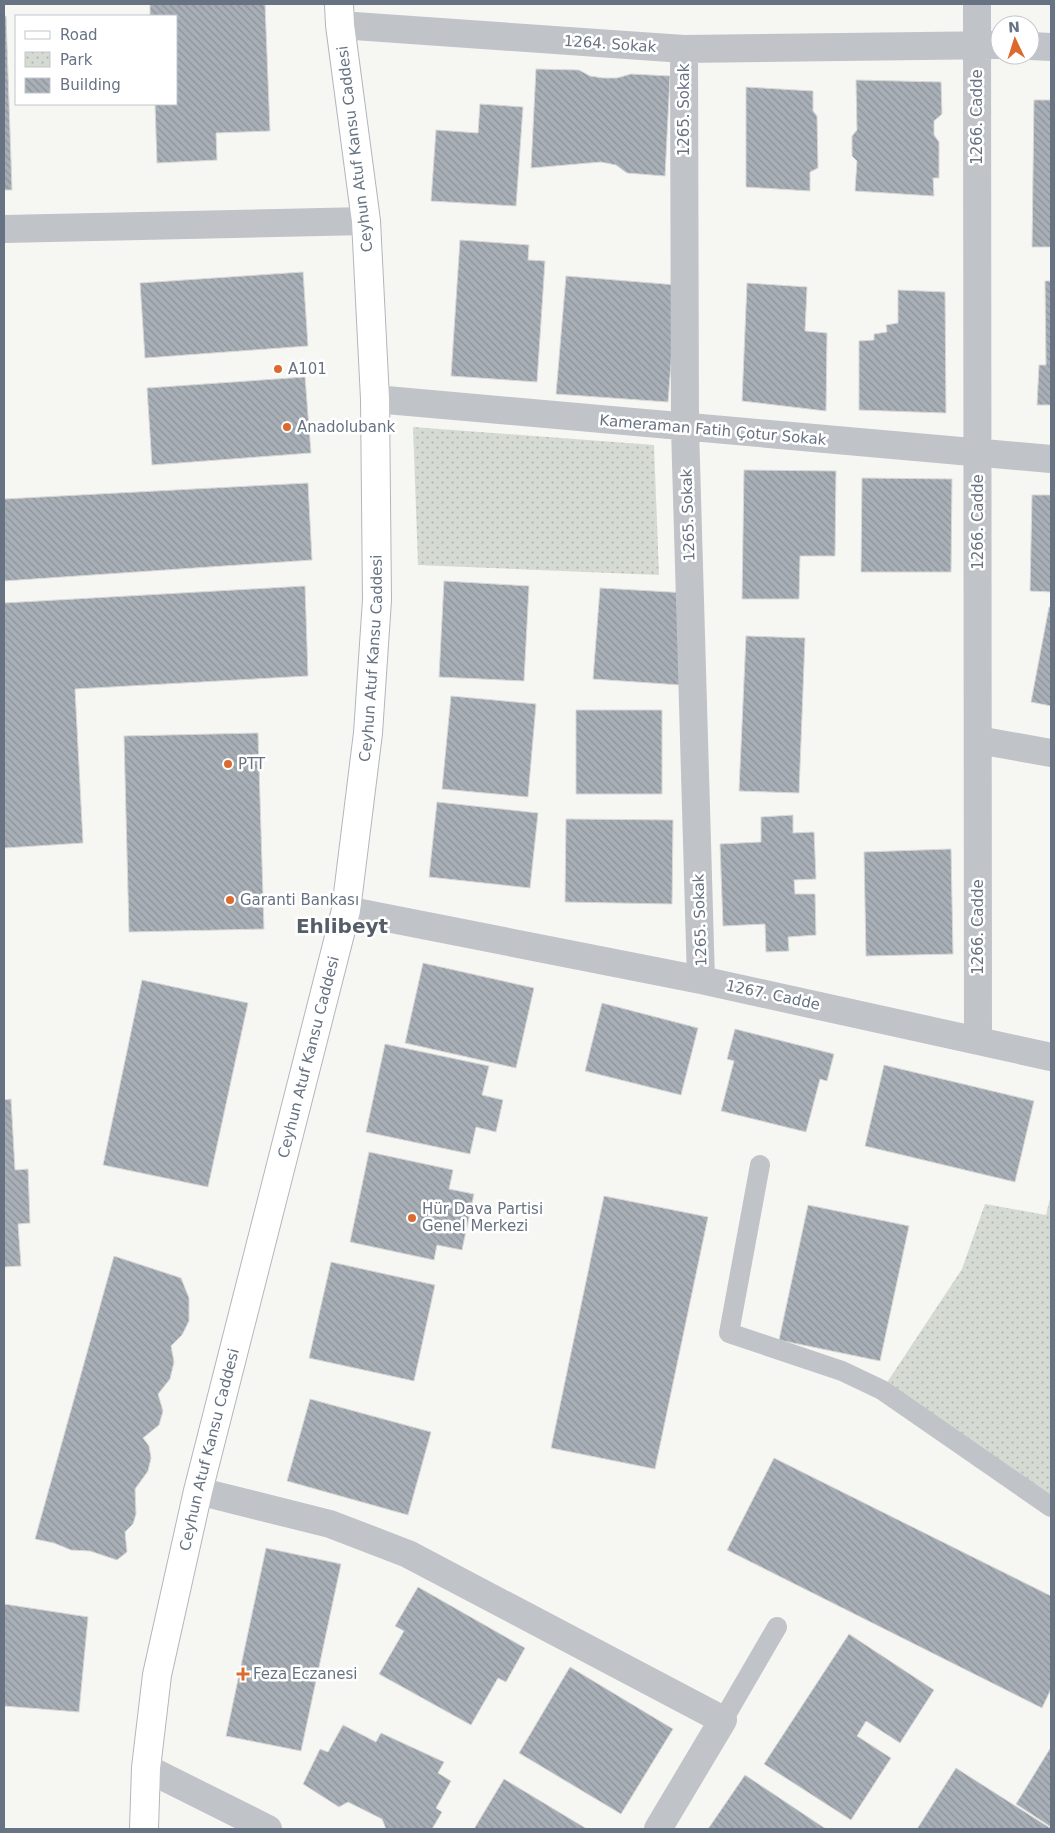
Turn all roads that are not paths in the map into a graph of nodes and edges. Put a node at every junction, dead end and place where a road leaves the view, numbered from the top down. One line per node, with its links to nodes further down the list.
1 (977, 4): 3 (street, 1266. Cadde)
2 (339, 14): 4 (street, 1264. Sokak); 5 (main road, Ceyhun Atuf Kansu Caddesi)
3 (989, 45): 4 (street, 1264. Sokak); 9 (street, 1266. Cadde)
4 (684, 49): 8 (street, 1265. Sokak)
5 (366, 221): 6 (street); 7 (main road, Ceyhun Atuf Kansu Caddesi)
6 (4, 229)
7 (376, 400): 8 (street, Kameraman Fatih Çotur Sokak); 13 (main road, Ceyhun Atuf Kansu Caddesi)
8 (685, 428): 9 (street, Kameraman Fatih Çotur Sokak); 14 (street, 1265. Sokak)
9 (978, 452): 10 (street, Kameraman Fatih Çotur Sokak); 11 (street, 1266. Cadde)
10 (1051, 459)
11 (978, 740): 12 (street); 15 (street, 1266. Cadde)
12 (1051, 753)
13 (346, 910): 14 (street, 1267. Cadde); 18 (main road, Ceyhun Atuf Kansu Caddesi)
14 (701, 980): 15 (street, 1267. Cadde)
15 (978, 1039): 16 (street, 1267. Cadde)
16 (1051, 1057)
17 (760, 1165): 19 (lane)
18 (198, 1491): 21 (street); 22 (main road, Ceyhun Atuf Kansu Caddesi)
19 (1051, 1507)
20 (778, 1627): 21 (lane)
21 (723, 1720): 25 (street)
22 (146, 1768): 23 (main road, Ceyhun Atuf Kansu Caddesi); 24 (street)
23 (144, 1829)
24 (268, 1829)
25 (658, 1829)

